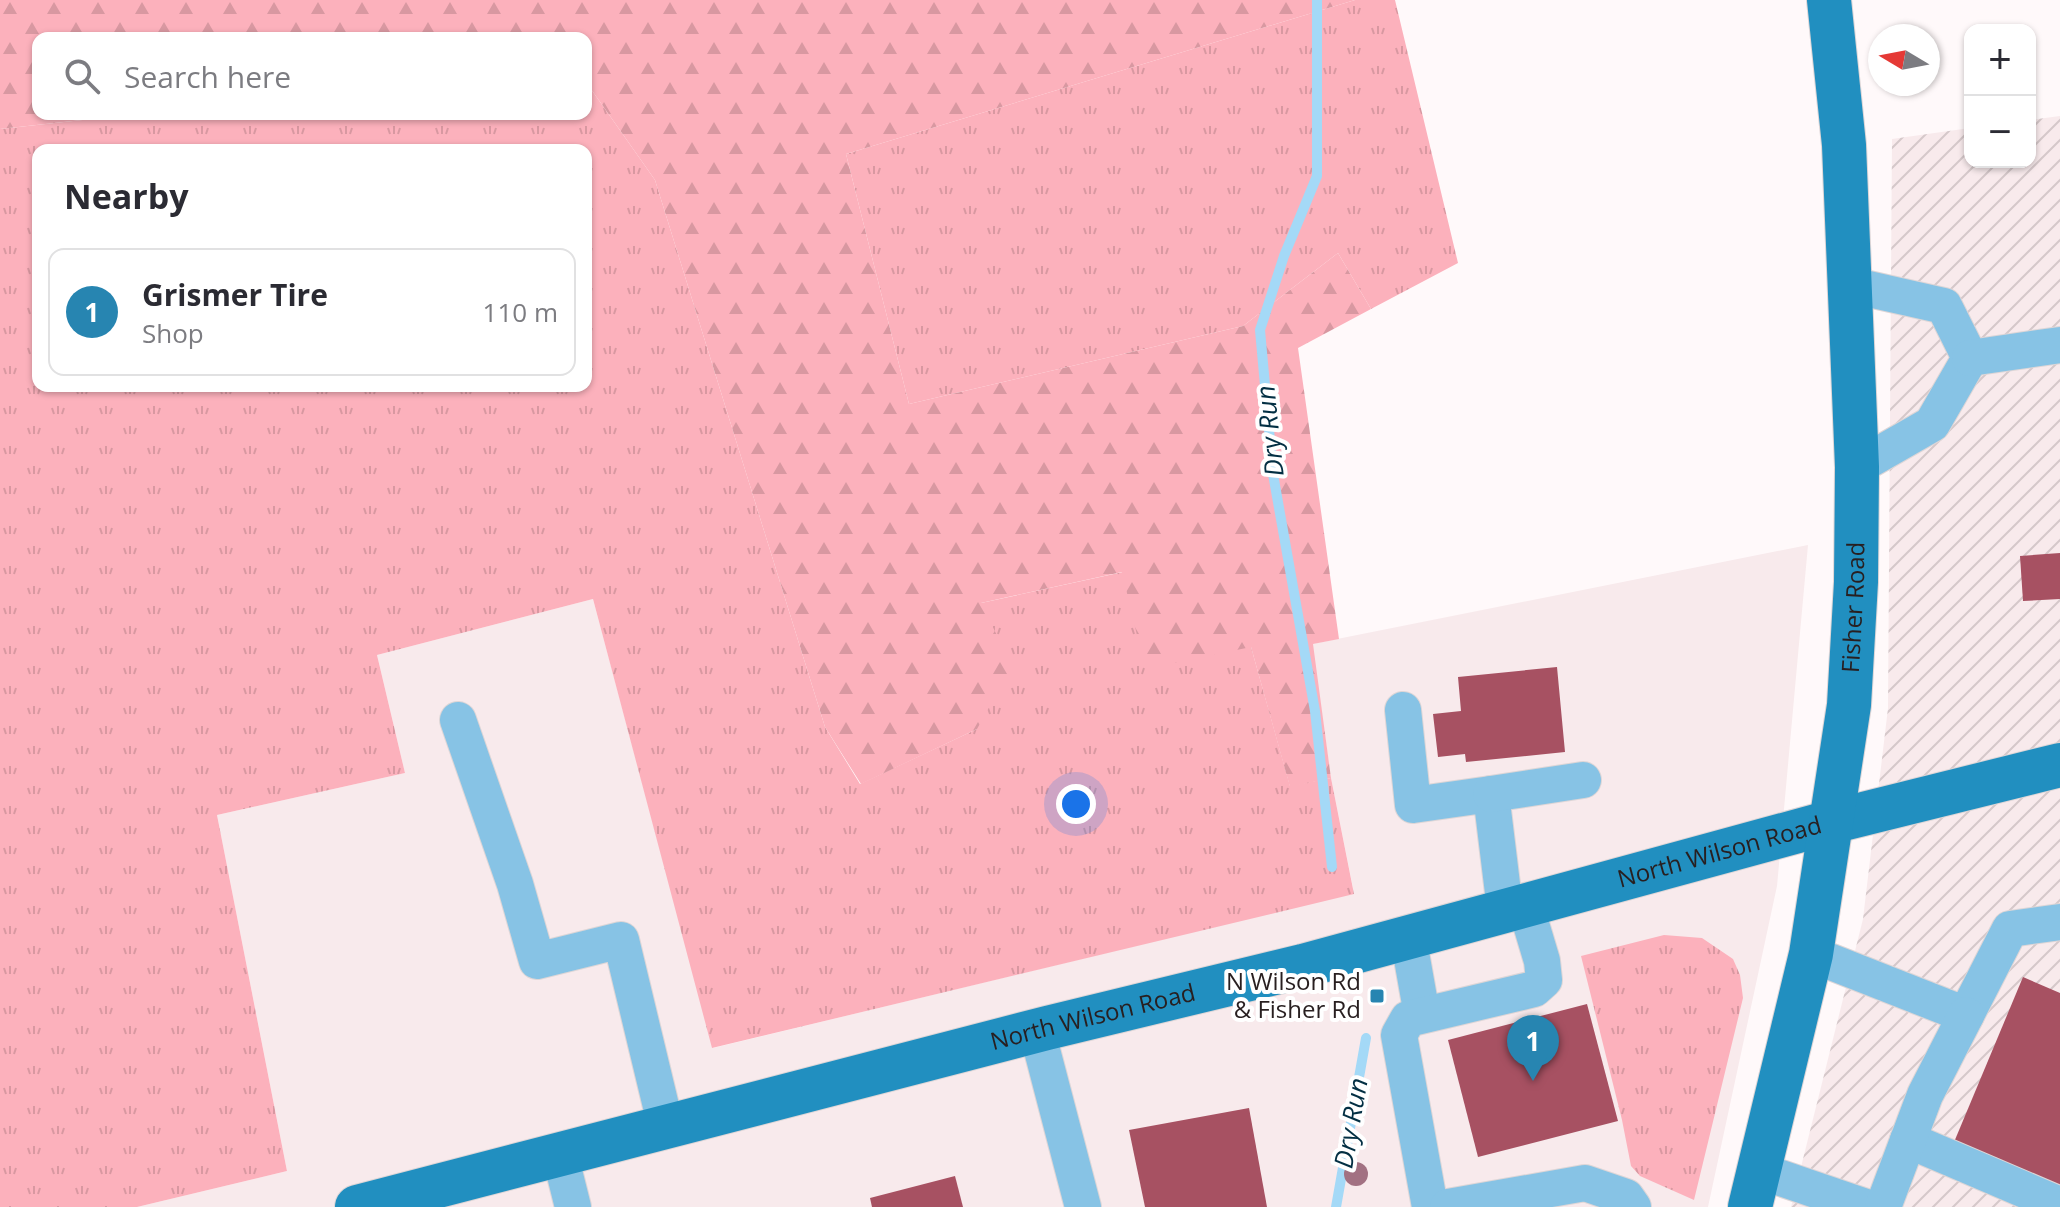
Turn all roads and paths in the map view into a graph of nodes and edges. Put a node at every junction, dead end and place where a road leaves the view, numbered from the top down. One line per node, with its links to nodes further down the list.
1 (1829, 0): 2 (main road, Fisher Road)
2 (1851, 285): 4 (lane); 5 (main road, Fisher Road)
3 (2060, 345): 4 (lane)
4 (1970, 358): 5 (lane)
5 (1857, 467): 11 (main road, Fisher Road)
6 (1403, 710): 10 (lane)
7 (458, 720): 19 (lane)
8 (2060, 765): 11 (main road, North Wilson Road)
9 (1583, 780): 10 (lane)
10 (1491, 794): 12 (lane)
11 (1831, 822): 12 (main road, North Wilson Road); 15 (main road, Fisher Road)
12 (1515, 906): 14 (main road, North Wilson Road); 16 (lane)
13 (2060, 922): 17 (lane)
14 (1408, 936): 16 (lane); 18 (main road, North Wilson Road)
15 (1811, 954): 17 (lane); 22 (main road, Fisher Road)
16 (1422, 1015): 27 (lane)
17 (1966, 1015): 20 (lane)
18 (1037, 1031): 19 (main road, North Wilson Road); 26 (lane)
19 (666, 1127): 21 (main road, North Wilson Road)
20 (1908, 1140): 23 (lane); 31 (lane)
21 (560, 1155): 24 (main road, North Wilson Road); 25 (lane)
22 (1755, 1189): 30 (lane)
23 (2060, 1205)
24 (357, 1207)
25 (573, 1207)
26 (1083, 1207)
27 (1430, 1207)
28 (1448, 1207): 29 (lane)
29 (1633, 1207)
30 (1866, 1207)
31 (1883, 1207)

